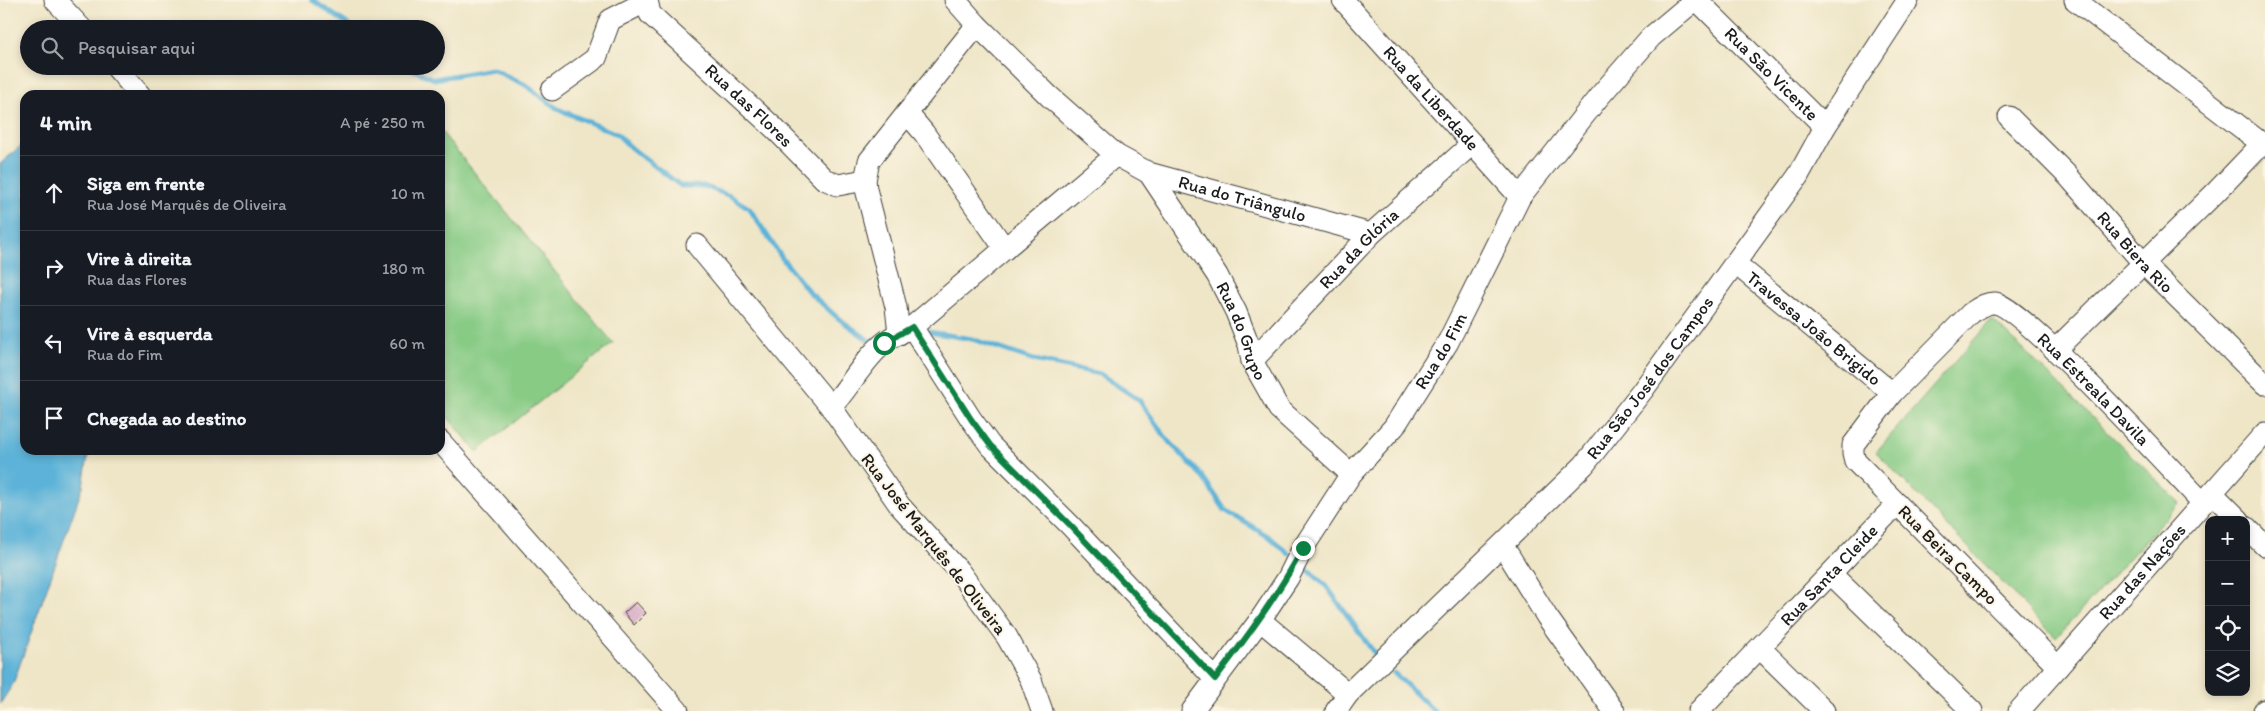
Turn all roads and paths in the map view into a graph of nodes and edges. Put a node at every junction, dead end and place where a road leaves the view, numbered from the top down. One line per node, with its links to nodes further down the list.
1 (55, 0): 8 (street)
2 (955, 0): 9 (street)
3 (1343, 0): 16 (street, Rua da Liberdade)
4 (1696, 0): 15 (street, Rua São Vicente); 21 (street, Rua do Fim)
5 (1908, 0): 15 (street, Rua São José dos Campos)
6 (2075, 0): 17 (street)
7 (647, 1): 12 (street); 20 (street, Rua das Flores)
8 (74, 20)
9 (977, 25): 13 (street); 18 (street)
10 (123, 75): 11 (street)
11 (136, 90)
12 (552, 90)
13 (907, 114): 20 (street); 24 (street)
14 (2009, 116): 26 (street, Rua Biera Rio)
15 (1825, 127): 25 (street, Rua São José dos Campos)
16 (1472, 144): 21 (street, Rua da Liberdade); 22 (street, Rua da Glória)
17 (2264, 145): 26 (street)
18 (1116, 155): 19 (street, Rua do Triângulo); 24 (street)
19 (1149, 173): 22 (street, Rua do Triângulo); 29 (street, Rua do Grupo)
20 (864, 180): 27 (street)
21 (1520, 197): 35 (street, Rua do Fim)
22 (1371, 234): 29 (street, Rua da Glória)
23 (697, 244): 32 (street, Rua José Marquês de Oliveira)
24 (1005, 249): 27 (street)
25 (1736, 264): 31 (street, Travessa João Brigido); 40 (street, Rua São José dos Campos)
26 (2144, 264): 28 (street); 30 (street, Rua Biera Rio)
27 (903, 326): 32 (street); 46 (street)
28 (2055, 350): 31 (street, Rua Estreala Davila); 36 (street, Rua Estreala Davila)
29 (1252, 361): 35 (street, Rua do Grupo)
30 (2265, 384)
31 (1892, 393): 37 (street, Rua Beira Campo)
32 (831, 407): 49 (street, Rua José Marquês de Oliveira)
33 (2265, 433): 36 (street, Rua das Nações)
34 (445, 447): 48 (street)
35 (1351, 474): 43 (street, Rua do Fim)
36 (2208, 498): 38 (street, Rua Estreala Davila); 45 (street, Rua das Nações)
37 (1897, 504): 42 (street, Rua Santa Cleide); 45 (street, Rua Beira Campo)
38 (2233, 516)
39 (2250, 531): 41 (street)
40 (1503, 546): 47 (street, Rua São José dos Campos); 51 (street)
41 (2265, 546)
42 (1831, 574): 44 (street, Rua Santa Cleide); 54 (street)
43 (1260, 620): 46 (street, Rua do Fim); 47 (street)
44 (1760, 648): 52 (street, Rua Santa Cleide); 53 (street)
45 (2058, 667): 55 (street, Rua das Nações)
46 (1215, 679): 50 (street, Rua do Fim)
47 (1342, 703)
48 (678, 711)
49 (1042, 711)
50 (1192, 711)
51 (1614, 711)
52 (1699, 711)
53 (1824, 711)
54 (1972, 711)
55 (2019, 711)

